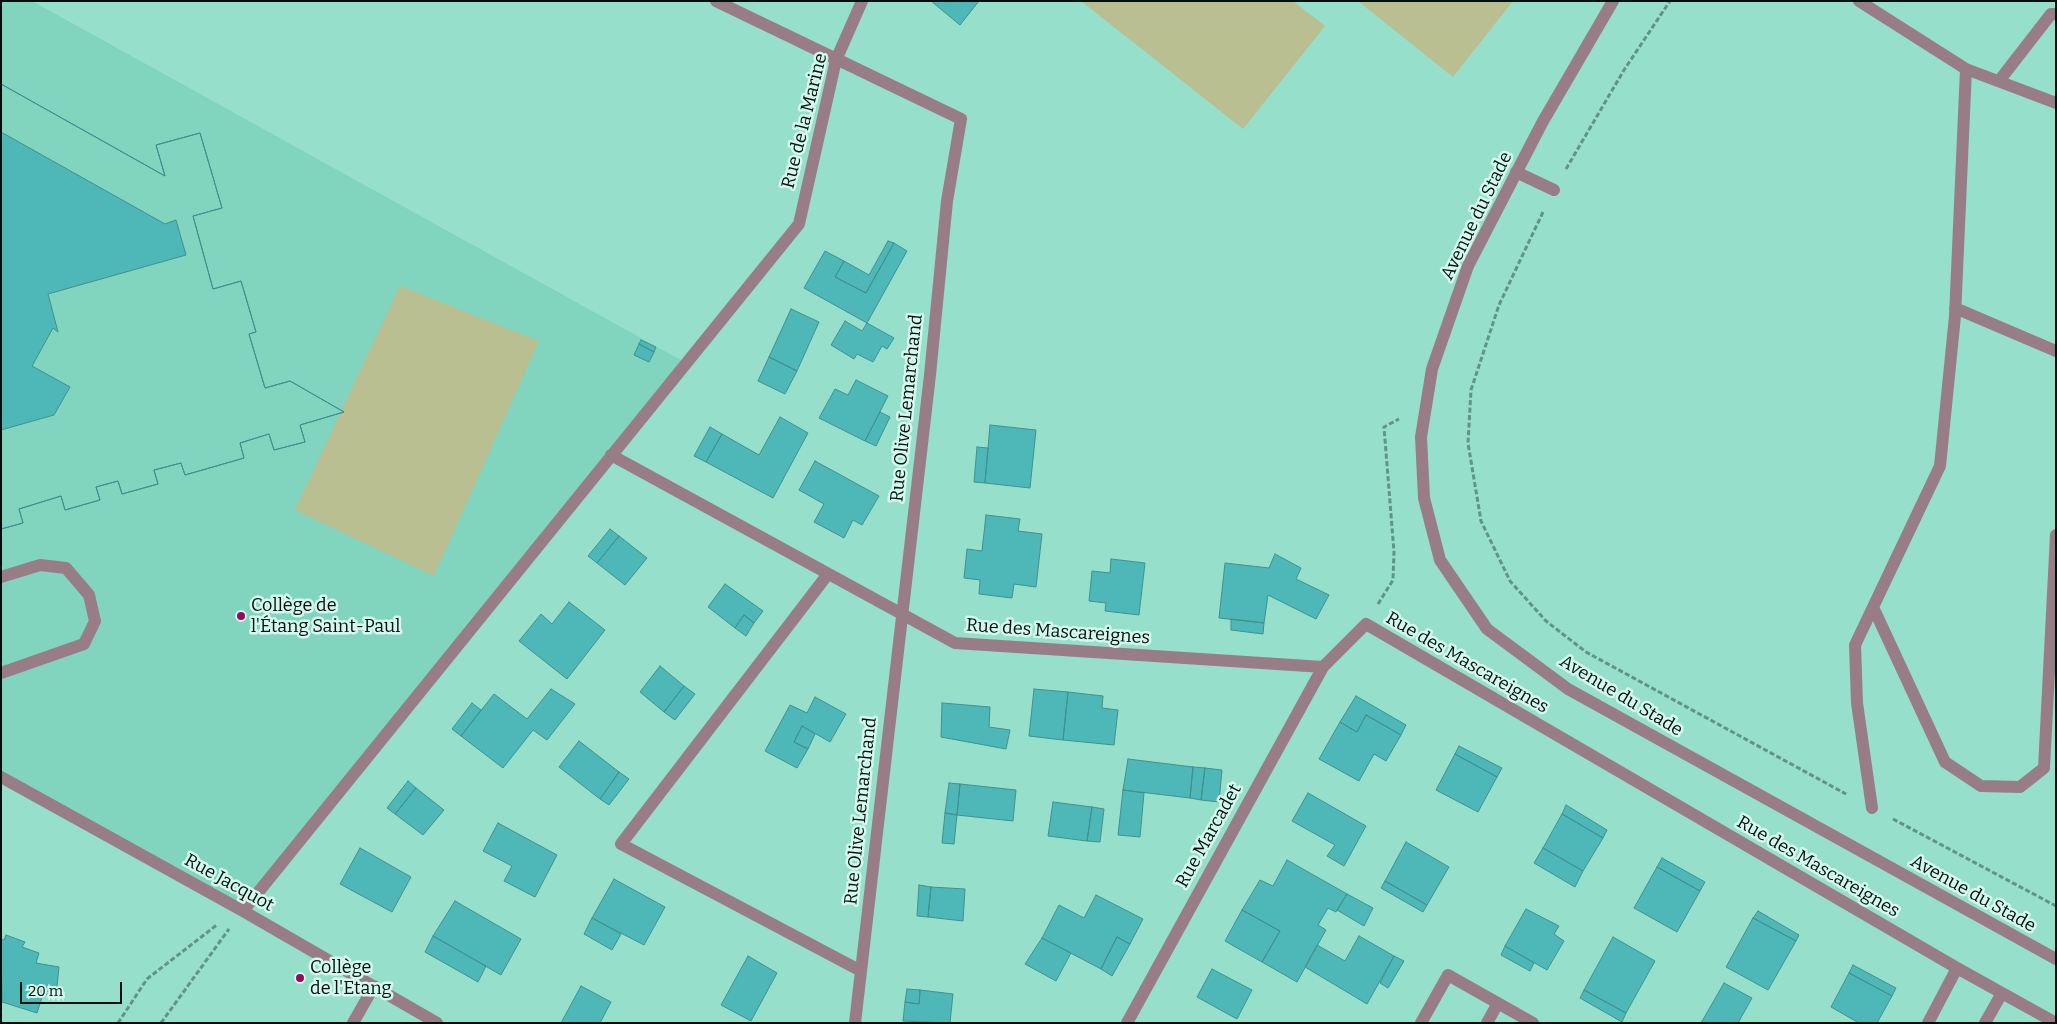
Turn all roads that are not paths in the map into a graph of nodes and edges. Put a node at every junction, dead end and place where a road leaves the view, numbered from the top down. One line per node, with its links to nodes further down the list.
1 (716, 1): 6 (street, Rue Olive Lemarchand)
2 (862, 1): 6 (street, Rue de la Marine)
3 (1613, 1): 10 (street, Avenue du Stade)
4 (1859, 1): 7 (street)
5 (2056, 14): 8 (street)
6 (836, 60): 14 (street, Rue de la Marine); 19 (street, Rue Olive Lemarchand)
7 (1966, 69): 8 (street); 12 (street)
8 (1999, 81): 9 (street)
9 (2056, 103)
10 (1516, 172): 11 (street); 25 (street, Avenue du Stade)
11 (1554, 190)
12 (1955, 308): 13 (street); 18 (street)
13 (2056, 351)
14 (611, 455): 16 (street, Rue des Mascareignes); 24 (street)
15 (2056, 535): 18 (street)
16 (828, 574): 19 (street, Rue des Mascareignes); 27 (street)
17 (1, 577): 21 (street)
18 (1874, 607): 23 (street)
19 (901, 613): 20 (street, Rue des Mascareignes); 27 (street, Rue Olive Lemarchand)
20 (1324, 667): 26 (street, Rue des Mascareignes); 31 (street, Rue Marcadet)
21 (1, 673)
22 (1, 777): 24 (street, Rue Jacquot)
23 (1872, 808)
24 (243, 910): 28 (street, Rue Jacquot)
25 (2056, 959)
26 (1957, 968): 29 (street, Rue des Mascareignes); 38 (street)
27 (861, 971): 34 (street, Rue Olive Lemarchand)
28 (374, 986): 32 (street); 33 (street, Rue Jacquot)
29 (2002, 993): 39 (street); 40 (street, Rue des Mascareignes)
30 (1498, 1003): 35 (street); 36 (street); 37 (street)
31 (1129, 1022)
32 (353, 1023)
33 (437, 1023)
34 (855, 1023)
35 (1421, 1023)
36 (1487, 1023)
37 (1533, 1023)
38 (1928, 1023)
39 (1985, 1023)
40 (2056, 1023)

